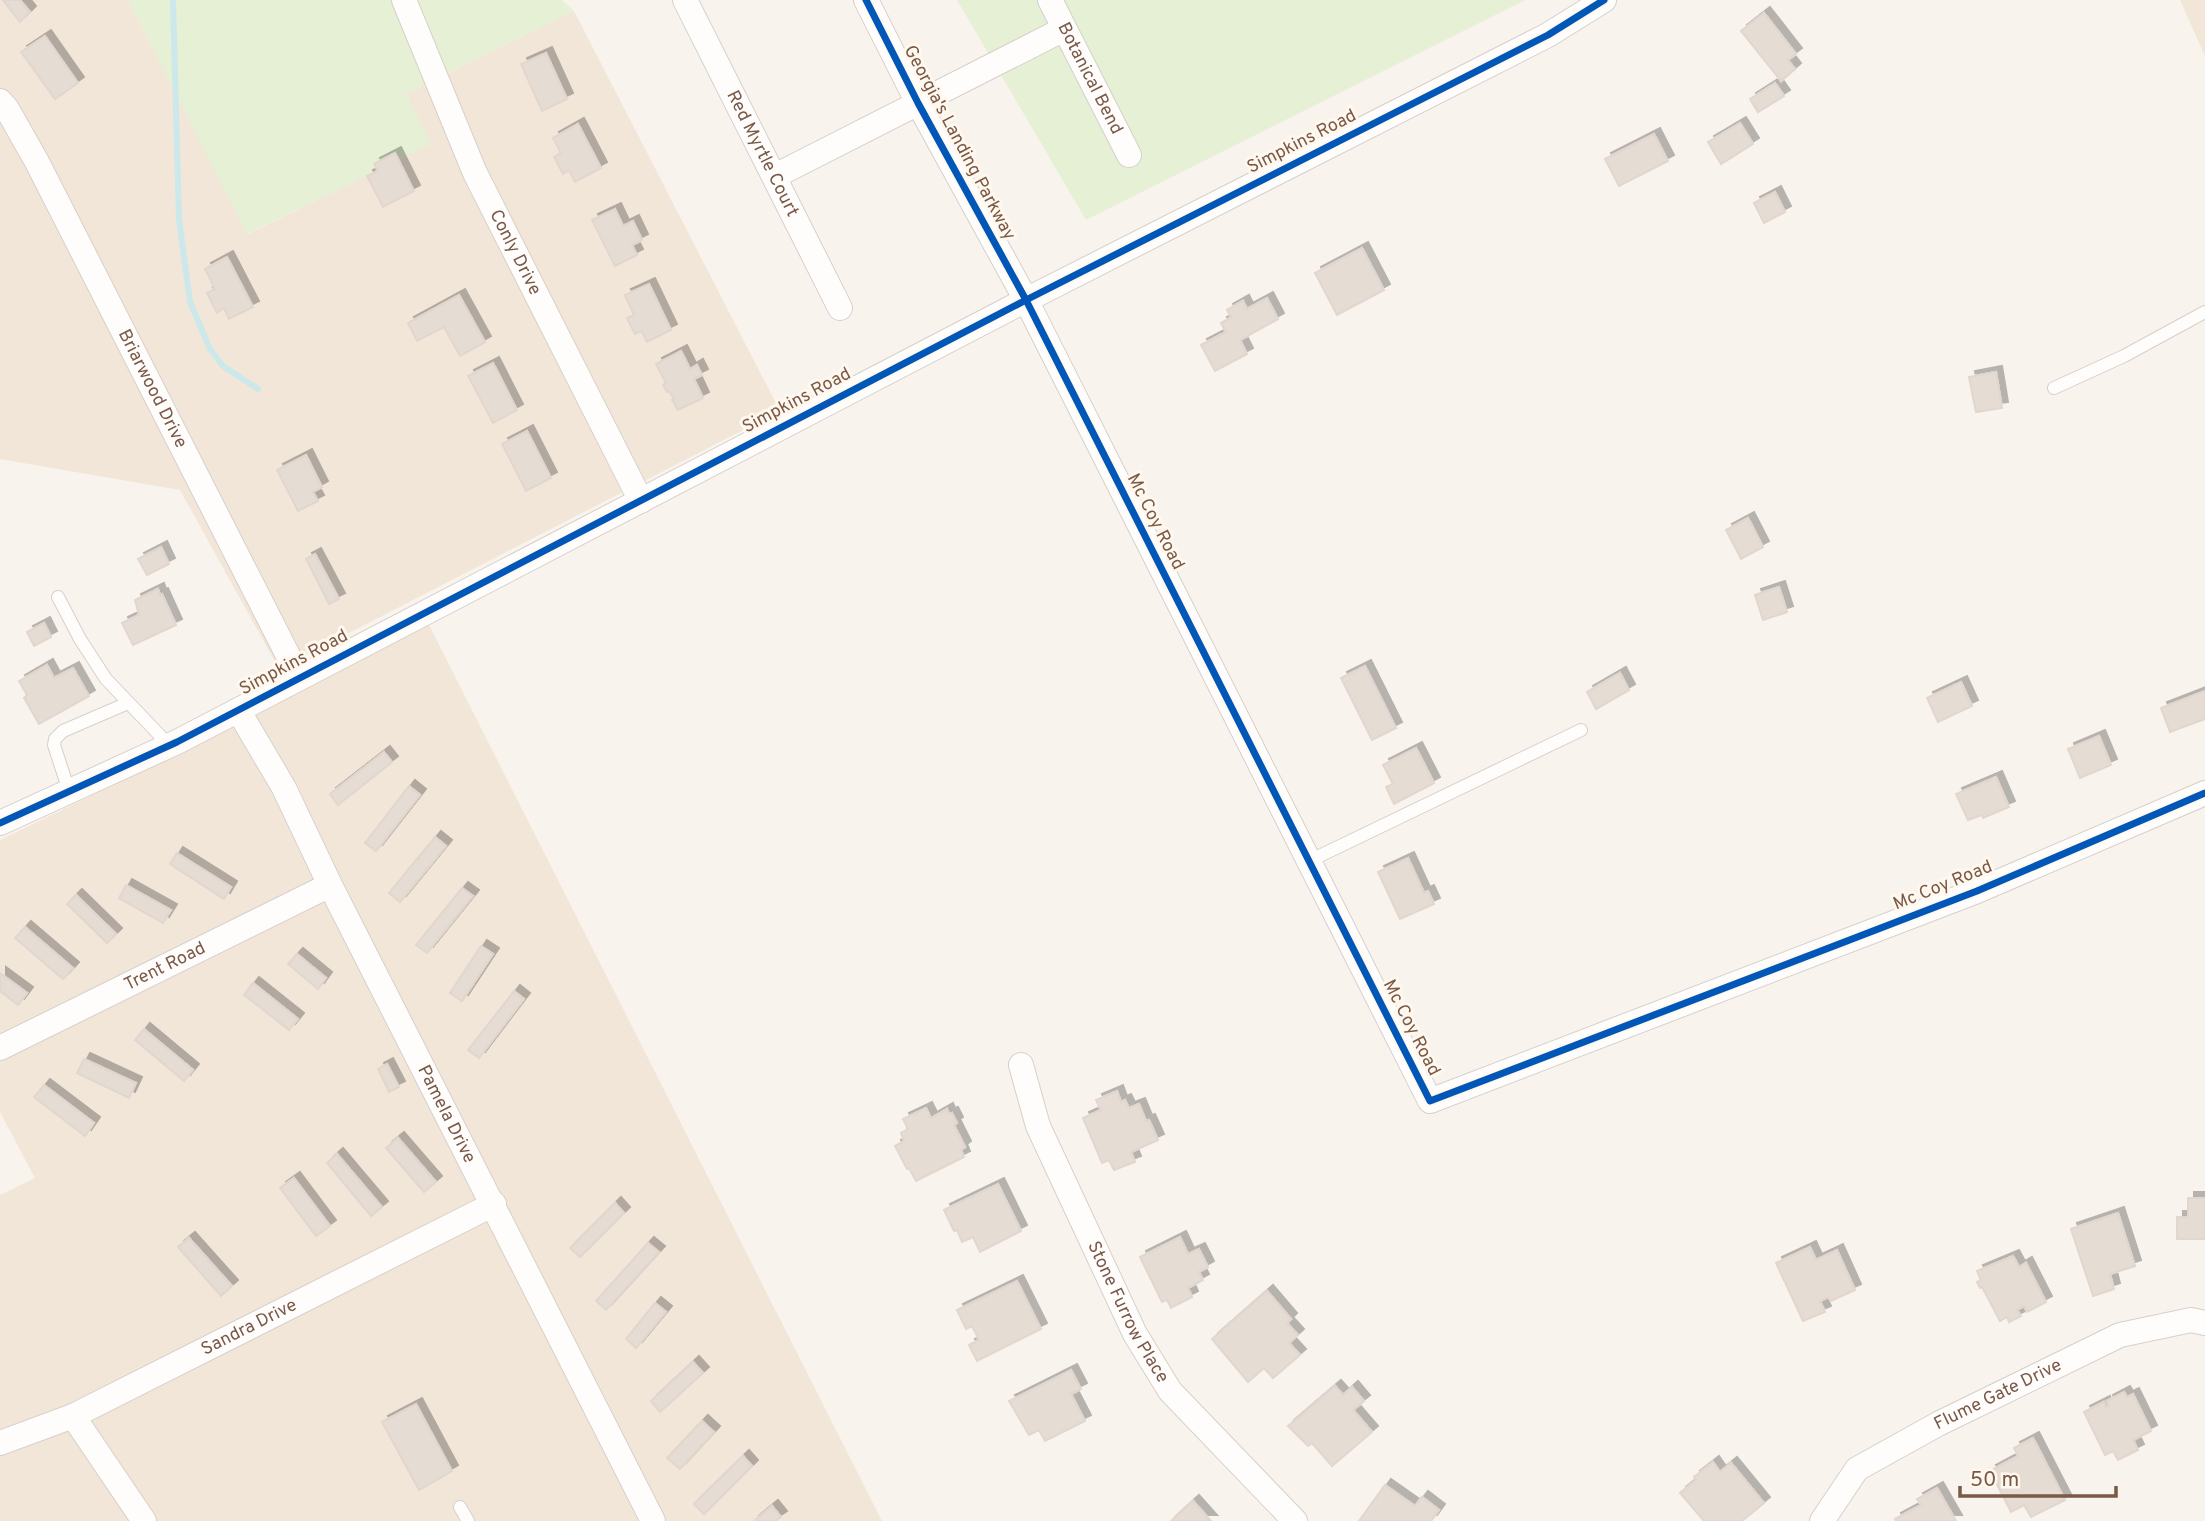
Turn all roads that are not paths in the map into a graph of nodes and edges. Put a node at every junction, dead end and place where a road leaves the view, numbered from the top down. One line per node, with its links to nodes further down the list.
1 (404, 0): 15 (street, Conly Drive)
2 (685, 0): 10 (street, Red Myrtle Court)
3 (866, 0): 8 (street, Georgia's Landing Parkway)
4 (1049, 0): 6 (street, Botanical Bend)
5 (1604, 0): 11 (street, Simpkins Road)
6 (1064, 29): 8 (street); 9 (street, Botanical Bend)
7 (0, 102): 17 (street, Briarwood Drive)
8 (918, 103): 10 (street); 11 (street, Georgia's Landing Parkway)
9 (1129, 155)
10 (775, 176): 12 (street, Red Myrtle Court)
11 (1026, 300): 15 (street, Simpkins Road); 25 (street, Mc Coy Road)
12 (840, 307)
13 (2205, 312): 14 (lane)
14 (2054, 388)
15 (641, 501): 17 (street, Simpkins Road)
16 (58, 597): 18 (lane)
17 (299, 677): 19 (street, Simpkins Road)
18 (128, 703): 21 (lane); 22 (lane)
19 (238, 710): 21 (street, Simpkins Road); 26 (street, Pamela Drive)
20 (1581, 730): 25 (lane)
21 (169, 745): 22 (street, Simpkins Road)
22 (69, 791): 24 (street, Simpkins Road)
23 (2205, 793): 25 (street, Mc Coy Road)
24 (0, 823)
25 (1309, 862)
26 (330, 885): 27 (street, Trent Road); 29 (street, Pamela Drive)
27 (0, 1048)
28 (1021, 1065): 37 (street, Stone Furrow Place)
29 (494, 1204): 31 (street, Sandra Drive); 34 (street, Pamela Drive)
30 (2205, 1323): 38 (street, Flume Gate Drive)
31 (73, 1416): 32 (street, Sandra Drive); 35 (street)
32 (0, 1443)
33 (460, 1507): 36 (lane)
34 (650, 1520)
35 (144, 1521)
36 (468, 1521)
37 (1295, 1521)
38 (1822, 1521)

